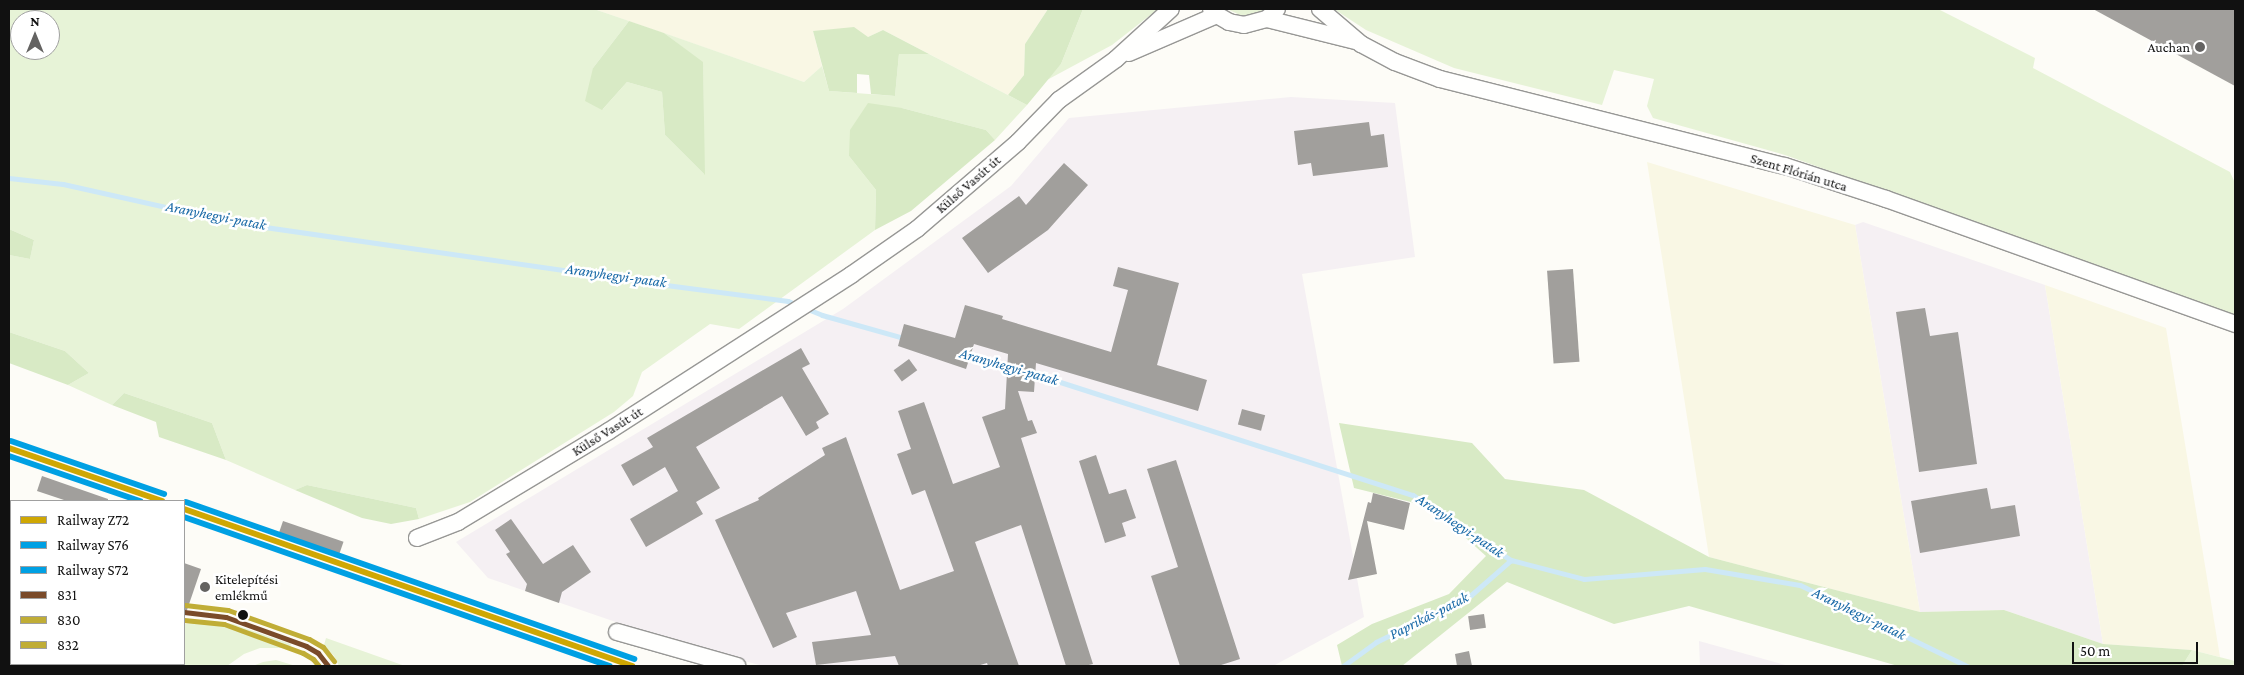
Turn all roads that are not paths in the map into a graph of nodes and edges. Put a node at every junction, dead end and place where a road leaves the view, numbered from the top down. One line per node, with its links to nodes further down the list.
1 (1171, 9): 6 (street, Külső Vasút út)
2 (1320, 9): 5 (street, Szent Flórián utca)
3 (1214, 12): 4 (street); 6 (street, Külső Vasút út)
4 (1272, 14): 5 (street, Szent Flórián utca)
5 (1356, 41): 7 (street, Szent Flórián utca)
6 (1116, 59): 8 (street, Külső Vasút út)
7 (2235, 324)
8 (417, 538)
9 (617, 632): 10 (street)
10 (737, 666)

